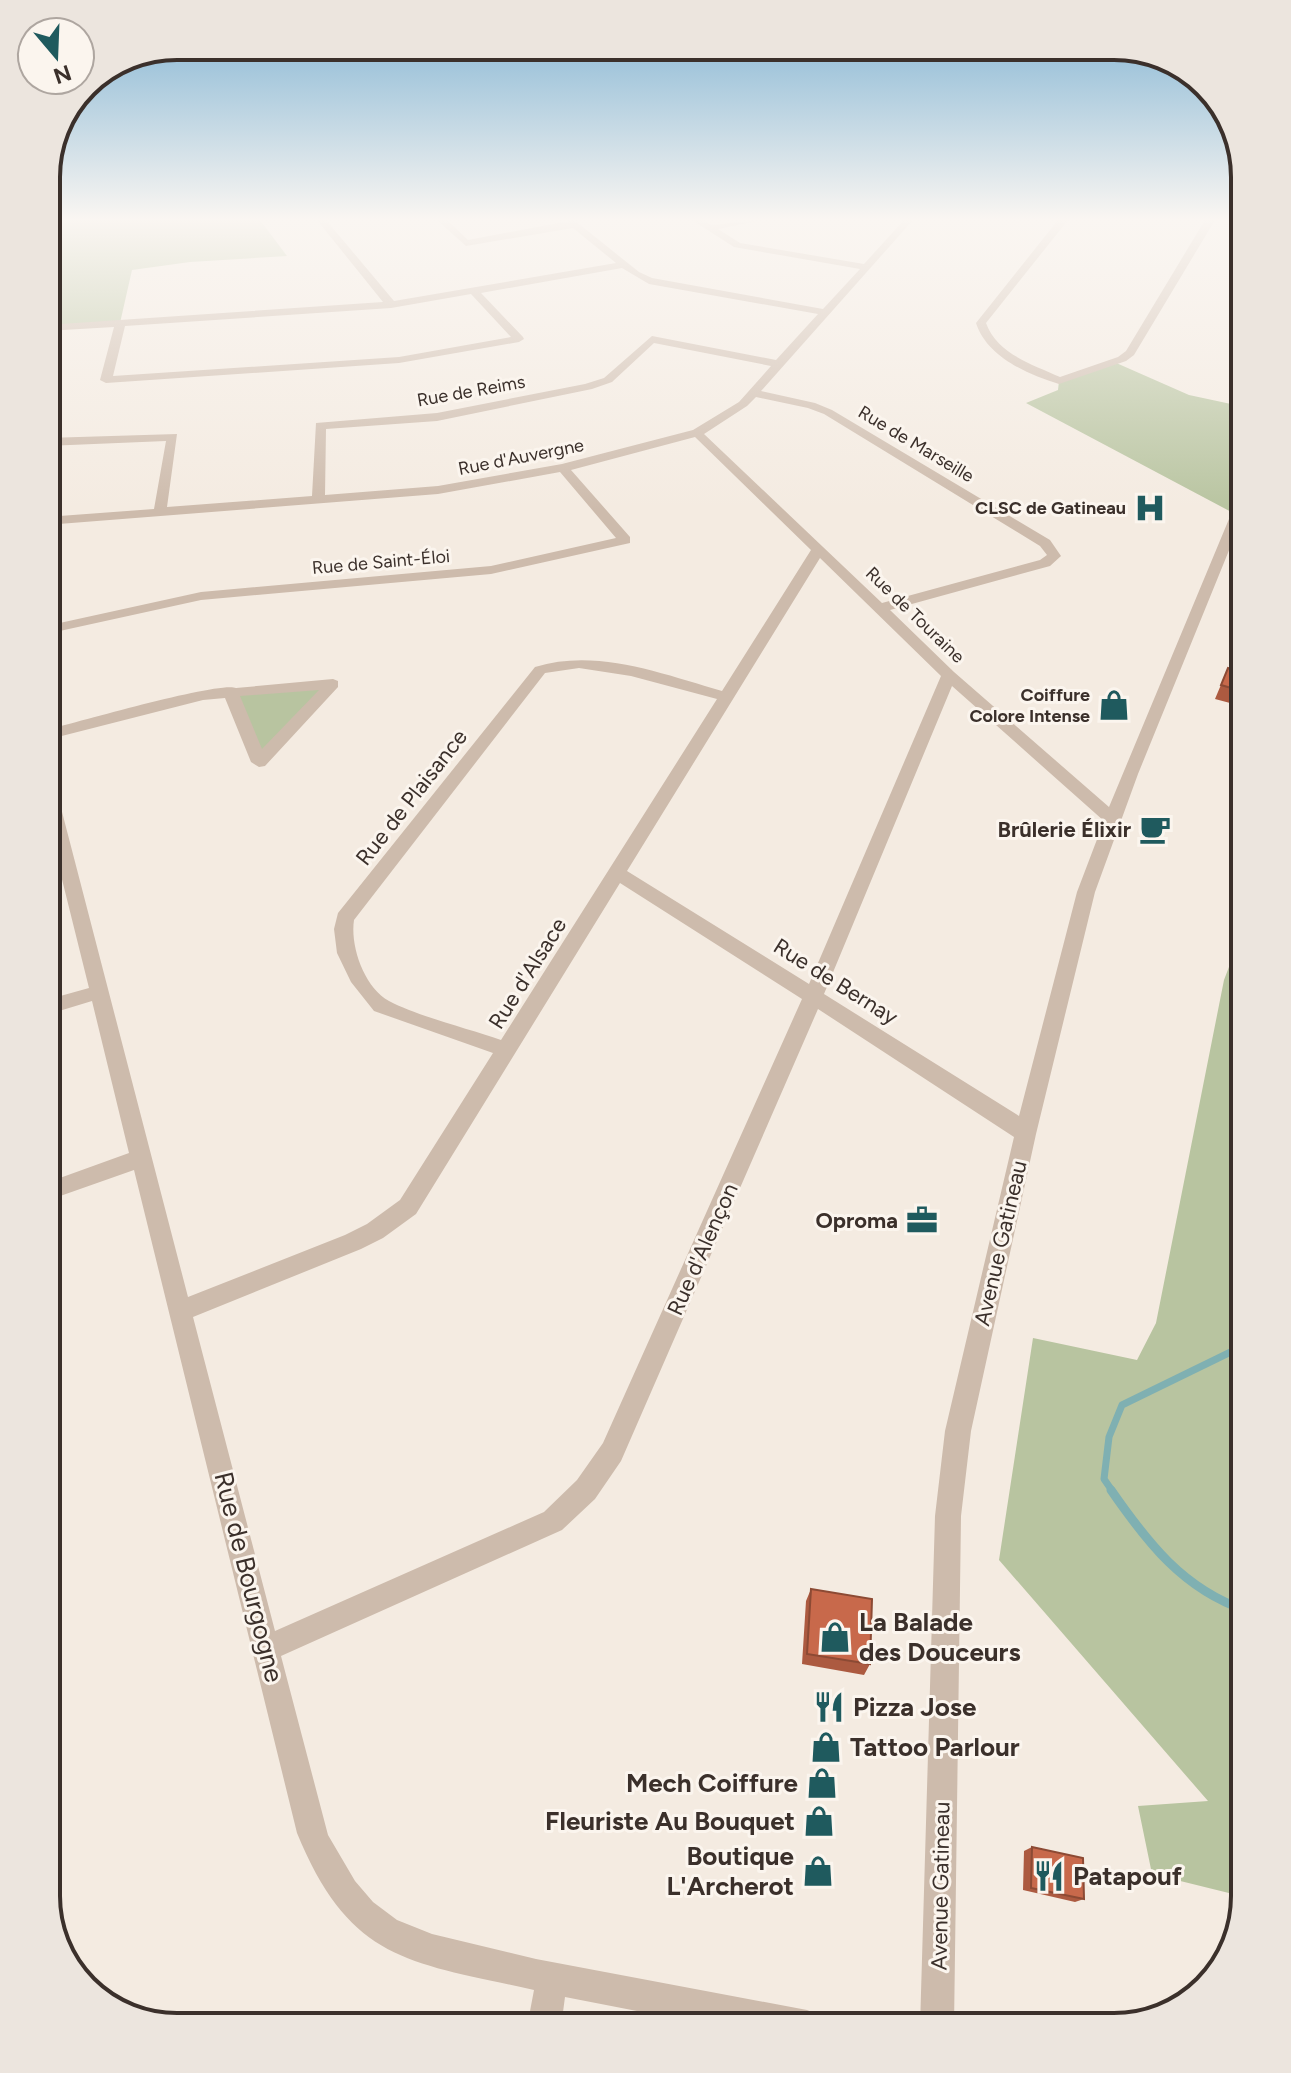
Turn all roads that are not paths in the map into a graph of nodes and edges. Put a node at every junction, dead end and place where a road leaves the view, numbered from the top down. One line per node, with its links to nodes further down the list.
1 (214, 317): 6 (street)
2 (498, 317): 6 (street)
3 (820, 317): 8 (street, Rue d'Auvergne)
4 (984, 317): 5 (street)
5 (1152, 317)
6 (120, 323): 7 (street)
7 (60, 327)
8 (779, 364): 9 (street, Rue d'Auvergne); 13 (street, Rue de Reims)
9 (753, 393): 10 (street, Rue d'Auvergne); 18 (street, Rue de Marseille)
10 (697, 433): 12 (street, Rue d'Auvergne); 17 (street, Rue de Touraine)
11 (60, 441): 14 (street)
12 (563, 468): 13 (street, Rue d'Auvergne); 19 (street, Rue de Saint-Éloi)
13 (318, 501): 14 (street, Rue d'Auvergne)
14 (160, 513): 15 (street, Rue d'Auvergne)
15 (60, 520)
16 (1231, 529): 24 (street, Avenue Gatineau)
17 (818, 550): 18 (street, Rue de Touraine); 22 (street, Rue d'Alsace)
18 (881, 608): 20 (street, Rue de Touraine)
19 (60, 627)
20 (949, 675): 24 (street, Rue de Touraine); 28 (street, Rue d'Alençon)
21 (230, 690): 21 (street); 23 (street)
22 (725, 696): 26 (street, Rue d'Alsace); 30 (street, Rue de Plaisance)
23 (60, 732)
24 (1112, 819): 31 (street, Avenue Gatineau)
25 (60, 873): 27 (street, Rue de Bourgogne)
26 (617, 873): 28 (street, Rue de Bernay); 30 (street, Rue d'Alsace)
27 (99, 992): 29 (street); 32 (street, Rue de Bourgogne)
28 (814, 995): 31 (street, Rue de Bernay); 35 (street, Rue d'Alençon)
29 (60, 1004)
30 (507, 1050): 34 (street, Rue d'Alsace)
31 (1025, 1134): 39 (street, Avenue Gatineau)
32 (142, 1158): 33 (street); 34 (street, Rue de Bourgogne)
33 (60, 1187)
34 (181, 1311): 35 (street, Rue de Bourgogne)
35 (268, 1648): 36 (street, Rue de Bourgogne)
36 (552, 1979): 37 (street); 38 (street, Rue de Bourgogne)
37 (546, 2013)
38 (733, 2013)
39 (937, 2013)

